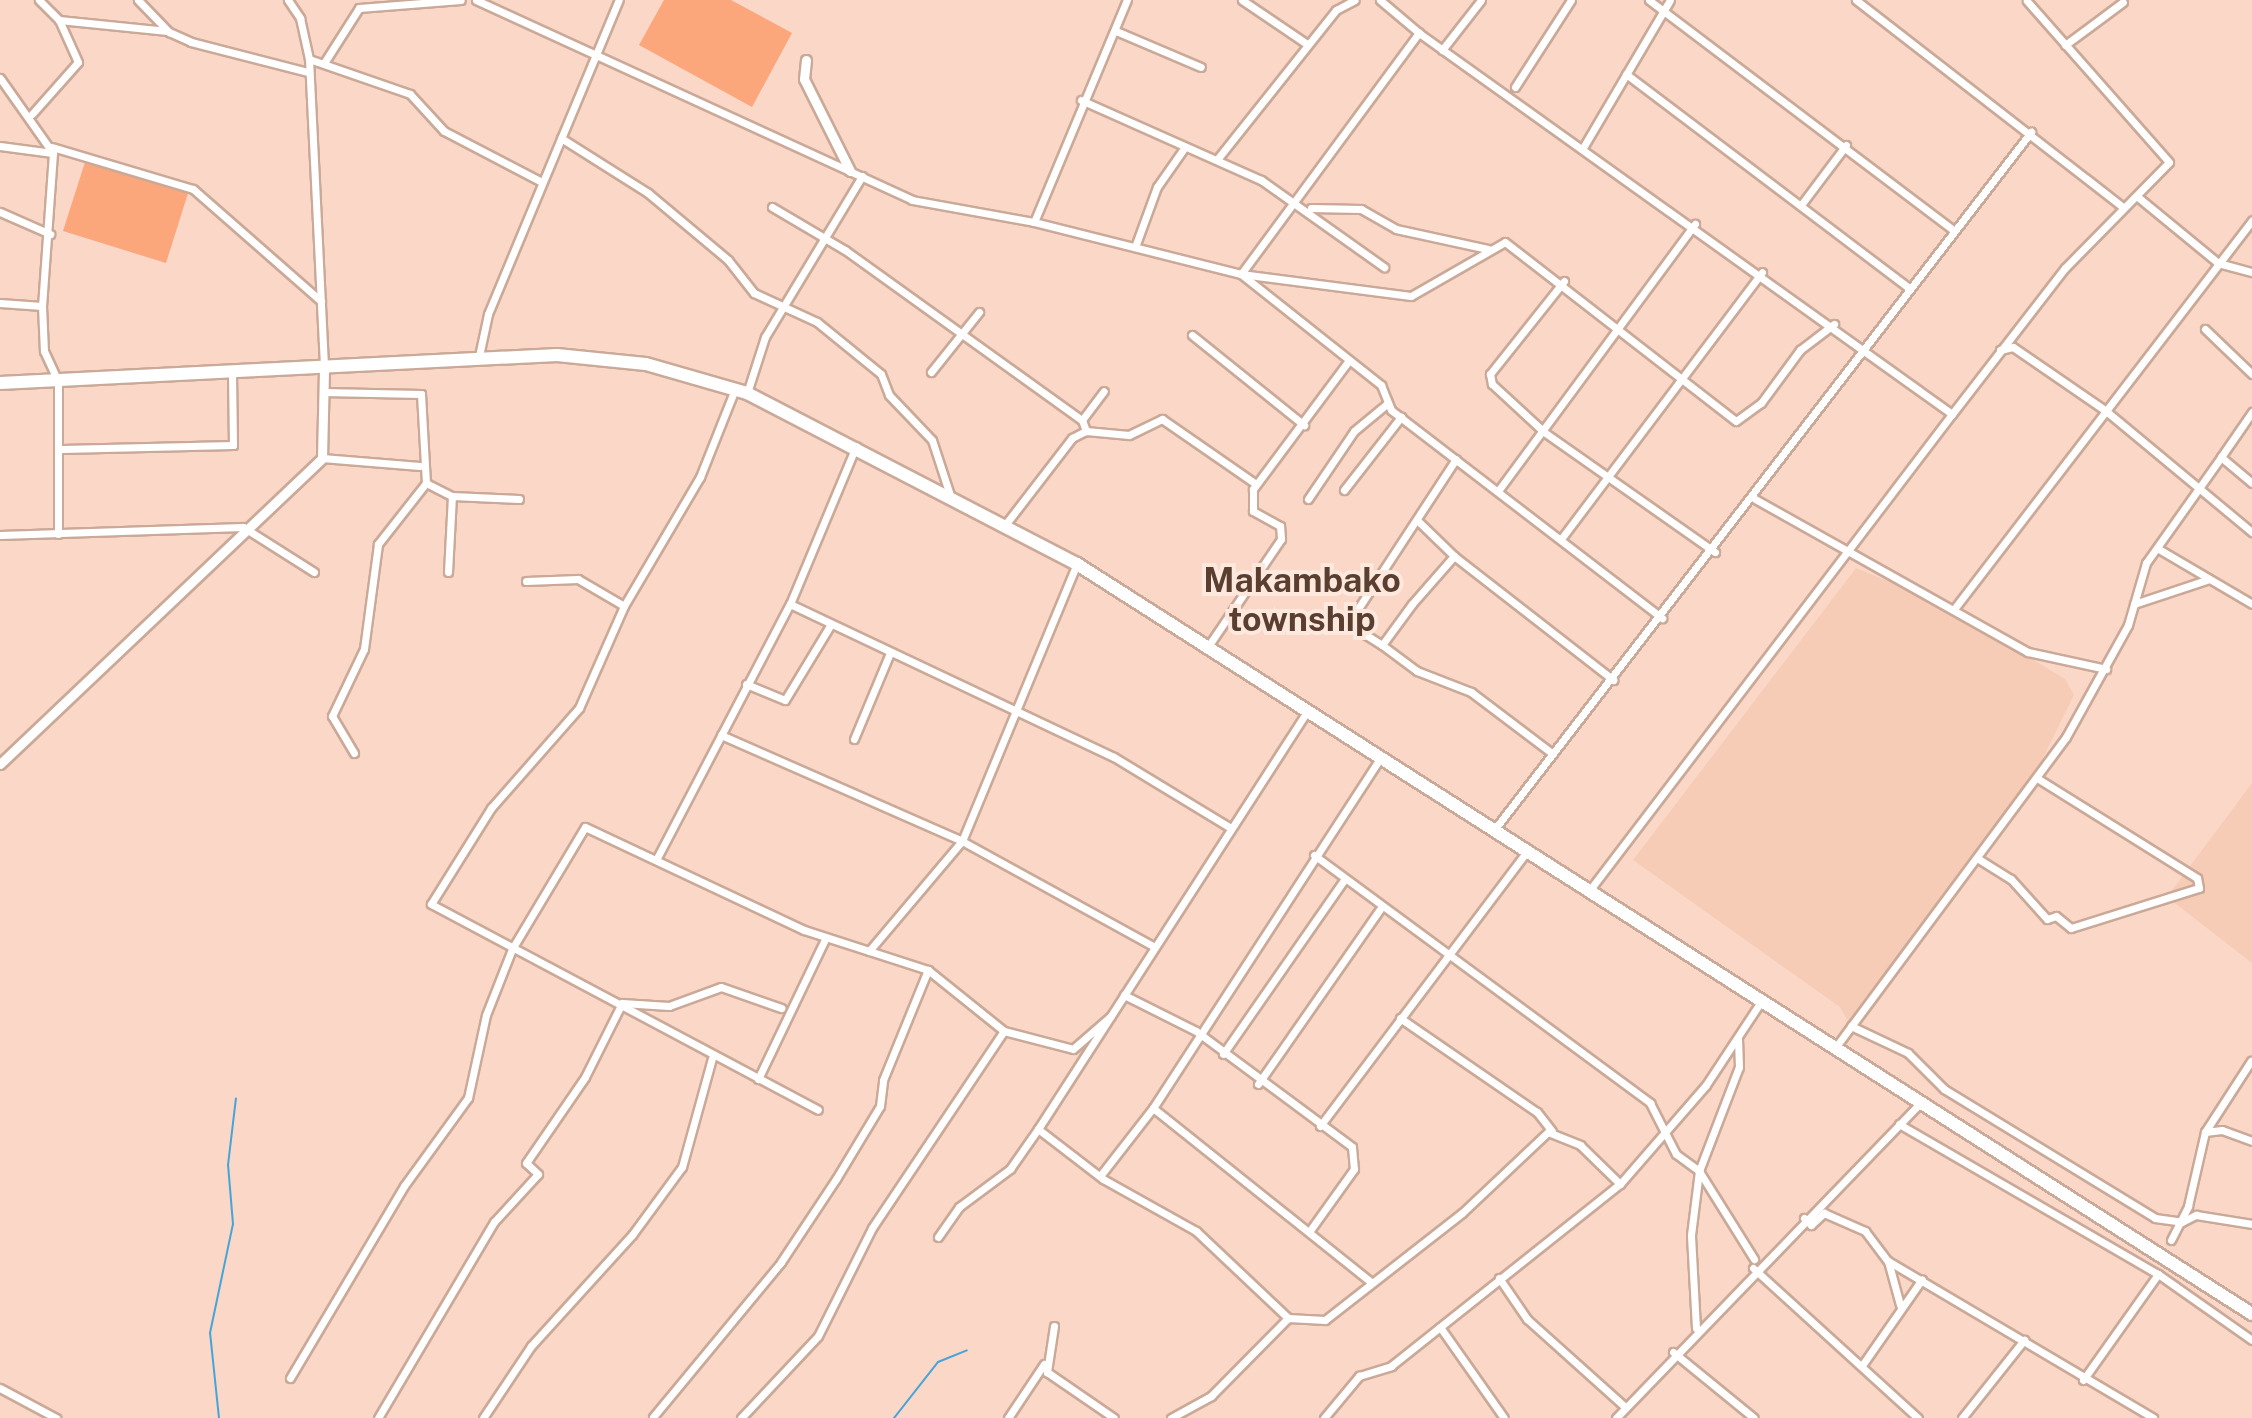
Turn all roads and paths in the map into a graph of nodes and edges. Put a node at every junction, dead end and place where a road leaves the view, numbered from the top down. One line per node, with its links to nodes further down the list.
1 (39, 0): 20 (street)
2 (138, 0): 22 (street)
3 (288, 0): 28 (street)
4 (461, 0): 18 (street)
5 (476, 0): 27 (street)
6 (619, 0): 27 (street)
7 (1127, 0): 21 (street)
8 (1355, 0): 24 (street)
9 (1380, 0): 23 (street)
10 (1481, 0): 26 (street)
11 (1571, 0): 35 (street)
12 (1649, 0): 19 (street)
13 (1670, 0): 19 (street)
14 (1856, 0): 38 (street)
15 (1246, 1): 24 (street)
16 (2027, 1): 25 (street)
17 (2123, 2): 25 (street)
18 (394, 4): 30 (street)
19 (1663, 10): 33 (street); 40 (street)
20 (59, 20): 22 (street); 37 (street)
21 (1116, 31): 31 (street); 36 (street)
22 (169, 32): 32 (street)
23 (1419, 33): 26 (street); 50 (street)
24 (1307, 44): 45 (street)
25 (2065, 45): 49 (street)
26 (1442, 50): 42 (street)
27 (597, 53): 39 (street); 46 (street)
28 (309, 59): 30 (street); 32 (street)
29 (806, 60): 46 (street)
30 (324, 63): 48 (street)
31 (1201, 67)
32 (308, 72): 71 (street)
33 (1626, 74): 42 (street); 51 (street)
34 (0, 78): 37 (street)
35 (1515, 87)
36 (1081, 100): 43 (street); 57 (street)
37 (32, 114): 44 (street)
38 (2031, 132): 52 (street); 59 (street)
39 (561, 138): 48 (street); 74 (street)
40 (1846, 145): 51 (street); 59 (street)
41 (0, 146): 44 (street)
42 (1584, 146): 58 (street)
43 (1185, 147): 45 (street); 62 (street)
44 (53, 150): 60 (street); 71 (street)
45 (1219, 157): 50 (street)
46 (850, 171): 47 (street)
47 (862, 176): 57 (street); 61 (street)
48 (542, 182): 83 (street)
49 (2139, 198): 52 (street); 64 (street)
50 (1293, 201): 54 (street); 68 (street)
51 (1801, 205): 70 (street)
52 (2122, 206): 82 (street)
53 (772, 207): 61 (street)
54 (1311, 208): 63 (street); 65 (street)
55 (0, 212): 60 (street)
56 (2252, 220): 64 (street)
57 (1034, 222): 62 (street)
58 (1695, 224): 66 (street); 77 (street)
59 (1953, 230): 70 (street)
60 (50, 234): 73 (street)
61 (824, 239): 74 (street); 79 (street)
62 (1135, 247): 68 (street)
63 (1491, 249): 68 (street); 69 (street)
64 (2218, 263): 67 (street); 96 (street)
65 (1384, 267)
66 (1762, 272): 76 (street); 89 (street)
67 (2252, 272)
68 (1241, 274): 84 (street)
69 (1564, 281): 77 (street); 103 (street)
70 (1909, 288): 81 (street)
71 (321, 301): 85 (street)
72 (0, 303): 73 (street)
73 (42, 306): 90 (street)
74 (782, 306): 92 (street); 117 (street)
75 (979, 312): 79 (street)
76 (1834, 324): 81 (street); 89 (street)
77 (1618, 328): 89 (street); 103 (street)
78 (2205, 329): 88 (street)
79 (960, 335): 87 (street); 100 (street)
80 (1192, 335): 101 (street)
81 (1866, 347): 98 (street); 121 (street)
82 (2000, 350): 96 (street); 98 (street)
83 (479, 356): 85 (highway); 92 (highway)
84 (1347, 363): 95 (street); 101 (street)
85 (324, 368): 86 (highway); 94 (street)
86 (232, 371): 90 (highway); 105 (street)
87 (931, 372)
88 (2252, 374)
89 (1682, 380): 110 (street)
90 (58, 381): 91 (highway); 105 (street)
91 (0, 383)
92 (741, 391): 104 (highway); 141 (street)
93 (1104, 391): 100 (street)
94 (323, 392): 107 (street); 109 (street)
95 (1388, 403): 99 (street); 120 (street)
96 (2106, 411): 116 (street); 142 (street)
97 (2252, 412): 106 (street)
98 (1952, 414): 131 (street)
99 (1401, 417): 108 (street); 114 (street)
100 (1082, 420): 102 (street)
101 (1304, 425): 113 (street)
102 (1086, 431): 113 (street); 123 (street)
103 (1544, 432): 110 (street); 115 (street)
104 (856, 445): 117 (highway); 138 (street)
105 (62, 449): 126 (street)
106 (2221, 457): 112 (street); 116 (street)
107 (322, 458): 109 (street); 124 (street)
108 (1456, 459): 115 (street); 122 (street)
109 (420, 466): 111 (street)
110 (1609, 477): 128 (street); 130 (street)
111 (426, 483): 118 (street); 155 (street)
112 (2252, 483)
113 (1256, 484): 145 (street)
114 (1344, 490)
115 (1498, 491): 128 (street)
116 (2196, 491): 125 (street); 129 (street)
117 (950, 495): 123 (highway)
118 (452, 496): 119 (street); 135 (street)
119 (519, 499)
120 (1308, 499)
121 (1755, 499): 130 (street); 131 (street)
122 (1418, 521): 132 (street); 146 (street)
123 (1005, 525): 133 (highway)
124 (243, 527): 126 (street); 134 (street); 158 (street)
125 (2252, 532)
126 (58, 534): 127 (street)
127 (0, 535)
128 (1561, 539): 143 (street)
129 (2157, 548): 136 (street); 139 (street)
130 (1715, 552): 143 (street)
131 (1850, 552): 142 (street); 168 (street)
132 (1454, 556): 146 (street); 149 (street)
133 (1077, 564): 145 (highway); 152 (street)
134 (314, 572)
135 (448, 572)
136 (2209, 579): 139 (street); 140 (street)
137 (526, 581): 141 (street)
138 (790, 604): 144 (street); 150 (street)
139 (2134, 604): 148 (street)
140 (2252, 604)
141 (624, 606): 172 (street)
142 (1954, 609): 148 (street)
143 (1662, 618): 149 (street)
144 (831, 624): 147 (street); 150 (street)
145 (1209, 645): 151 (highway)
146 (1382, 645): 156 (street)
147 (890, 653): 152 (street); 154 (street)
148 (2106, 669): 159 (street)
149 (1613, 680): 156 (street)
150 (746, 684): 153 (street)
151 (1310, 707): 157 (highway); 160 (street)
152 (1014, 713): 160 (street); 162 (street)
153 (721, 735): 162 (street); 165 (street)
154 (854, 739)
155 (354, 753)
156 (1553, 754): 161 (street)
157 (1380, 759): 161 (highway); 164 (street)
158 (0, 764)
159 (2037, 778): 166 (street); 166 (street)
160 (1231, 828): 171 (street)
161 (1494, 830): 163 (highway)
162 (962, 841): 171 (street); 173 (street)
163 (1525, 854): 168 (highway); 174 (street)
164 (1314, 855): 167 (street); 184 (street)
165 (657, 858): 170 (street); 172 (street)
166 (1977, 858): 182 (street)
167 (1344, 880): 169 (street); 187 (street)
168 (1589, 891): 177 (highway)
169 (1380, 909): 174 (street); 191 (street)
170 (826, 937): 173 (street); 190 (street)
171 (1155, 947): 176 (street)
172 (512, 949): 178 (street); 229 (street)
173 (869, 951): 175 (street)
174 (1446, 952): 181 (street); 198 (street)
175 (928, 970): 183 (street); 233 (street)
176 (1124, 995): 180 (street); 184 (street)
177 (1762, 1000): 185 (street); 186 (highway)
178 (622, 1003): 179 (street); 188 (street); 235 (street)
179 (781, 1008)
180 (1111, 1016): 183 (street); 197 (street)
181 (1400, 1018): 196 (street); 199 (street)
182 (1851, 1026): 186 (street); 206 (street)
183 (1004, 1031): 237 (street)
184 (1196, 1031): 187 (street); 193 (street)
185 (1738, 1037): 198 (street); 202 (street)
186 (1834, 1050): 192 (highway)
187 (1223, 1054): 191 (street)
188 (712, 1058): 190 (street); 236 (street)
189 (2251, 1061): 200 (street)
190 (758, 1079): 194 (street)
191 (1258, 1084): 196 (street)
192 (1917, 1106): 195 (street); 219 (highway)
193 (1153, 1108): 203 (street); 208 (street)
194 (818, 1110)
195 (1899, 1124): 205 (street); 214 (street)
196 (1320, 1126): 208 (street)
197 (1038, 1129): 203 (street); 209 (street)
198 (1669, 1130): 202 (street); 204 (street)
199 (1552, 1131): 204 (street); 217 (street)
200 (2205, 1132): 201 (street); 206 (street)
201 (2252, 1141)
202 (1699, 1171): 211 (street); 223 (street)
203 (1100, 1176): 220 (street)
204 (1620, 1184): 215 (street)
205 (1804, 1218): 212 (street); 213 (street)
206 (2182, 1222): 207 (street); 210 (street)
207 (2252, 1224)
208 (1311, 1229): 217 (street)
209 (938, 1237)
210 (2171, 1240)
211 (1754, 1259)
212 (1888, 1261): 216 (street); 218 (street)
213 (1753, 1268): 223 (street); 228 (street)
214 (2158, 1274): 225 (street); 230 (street)
215 (1499, 1278): 222 (street); 232 (street)
216 (1922, 1279): 218 (street); 224 (street)
217 (1372, 1283): 220 (street)
218 (1900, 1305): 228 (street)
219 (2252, 1314)
220 (1288, 1318): 240 (street)
221 (1054, 1326): 227 (street)
222 (1440, 1327): 241 (street); 242 (street)
223 (1696, 1328): 226 (street)
224 (2024, 1340): 230 (street); 246 (street)
225 (2252, 1340)
226 (1673, 1352): 232 (street); 244 (street)
227 (1044, 1364): 238 (street); 239 (street)
228 (1863, 1364): 245 (street)
229 (290, 1378)
230 (2083, 1380): 247 (street)
231 (0, 1388): 234 (street)
232 (1625, 1407): 243 (street)
233 (653, 1417)
234 (56, 1418)
235 (378, 1418)
236 (483, 1418)
237 (741, 1418)
238 (1008, 1418)
239 (1114, 1418)
240 (1171, 1418)
241 (1324, 1418)
242 (1504, 1418)
243 (1616, 1418)
244 (1754, 1418)
245 (1918, 1418)
246 (1962, 1418)
247 (2153, 1418)

